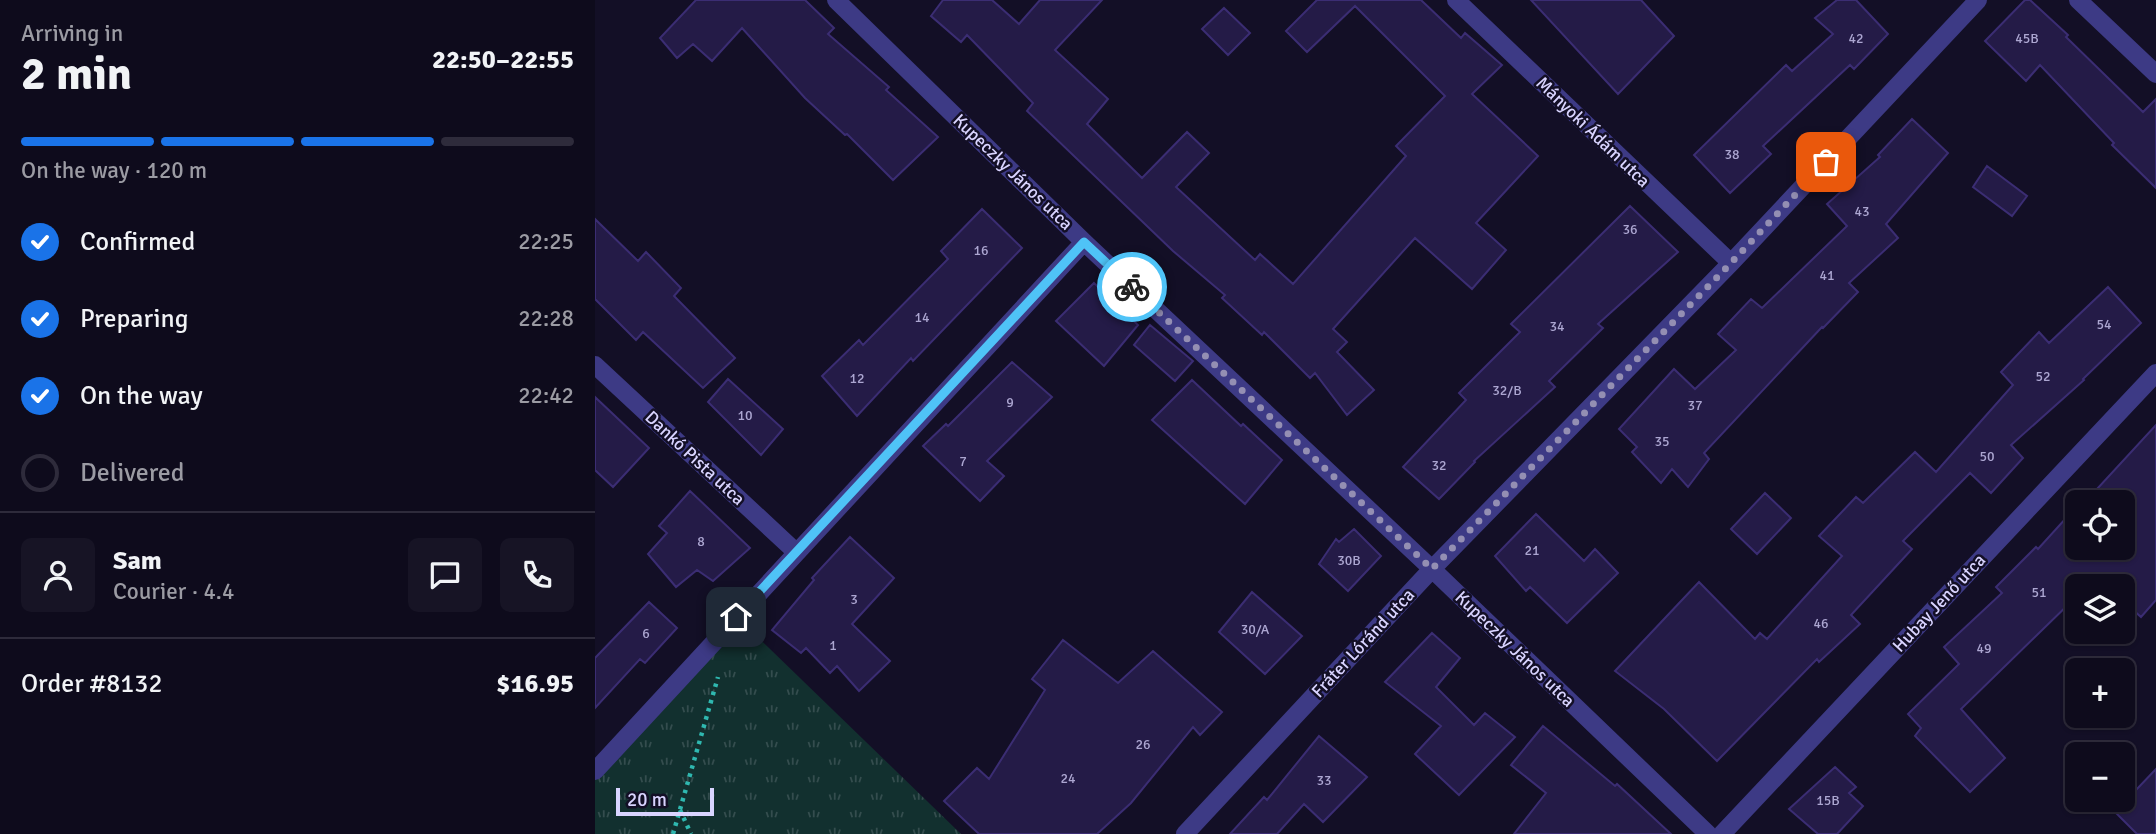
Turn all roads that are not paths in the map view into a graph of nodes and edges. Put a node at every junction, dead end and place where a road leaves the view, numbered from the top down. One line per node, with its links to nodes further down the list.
1 (837, 0): 6 (street, Kupeczky János utca)
2 (1456, 0): 7 (street, Mányoki Ádám utca)
3 (1978, 0): 7 (street, Fráter Lóránd utca)
4 (2078, 0): 5 (street)
5 (2156, 74)
6 (1084, 242): 10 (street); 11 (street, Kupeczky János utca)
7 (1731, 263): 11 (street, Fráter Lóránd utca)
8 (595, 365): 10 (street, Dankó Pista utca)
9 (2156, 373): 15 (street, Hubay Jenő utca)
10 (796, 552): 12 (street)
11 (1432, 569): 13 (street, Fráter Lóránd utca); 14 (street, Kupeczky János utca)
12 (595, 771)
13 (1185, 834)
14 (1708, 834)
15 (1722, 834)

